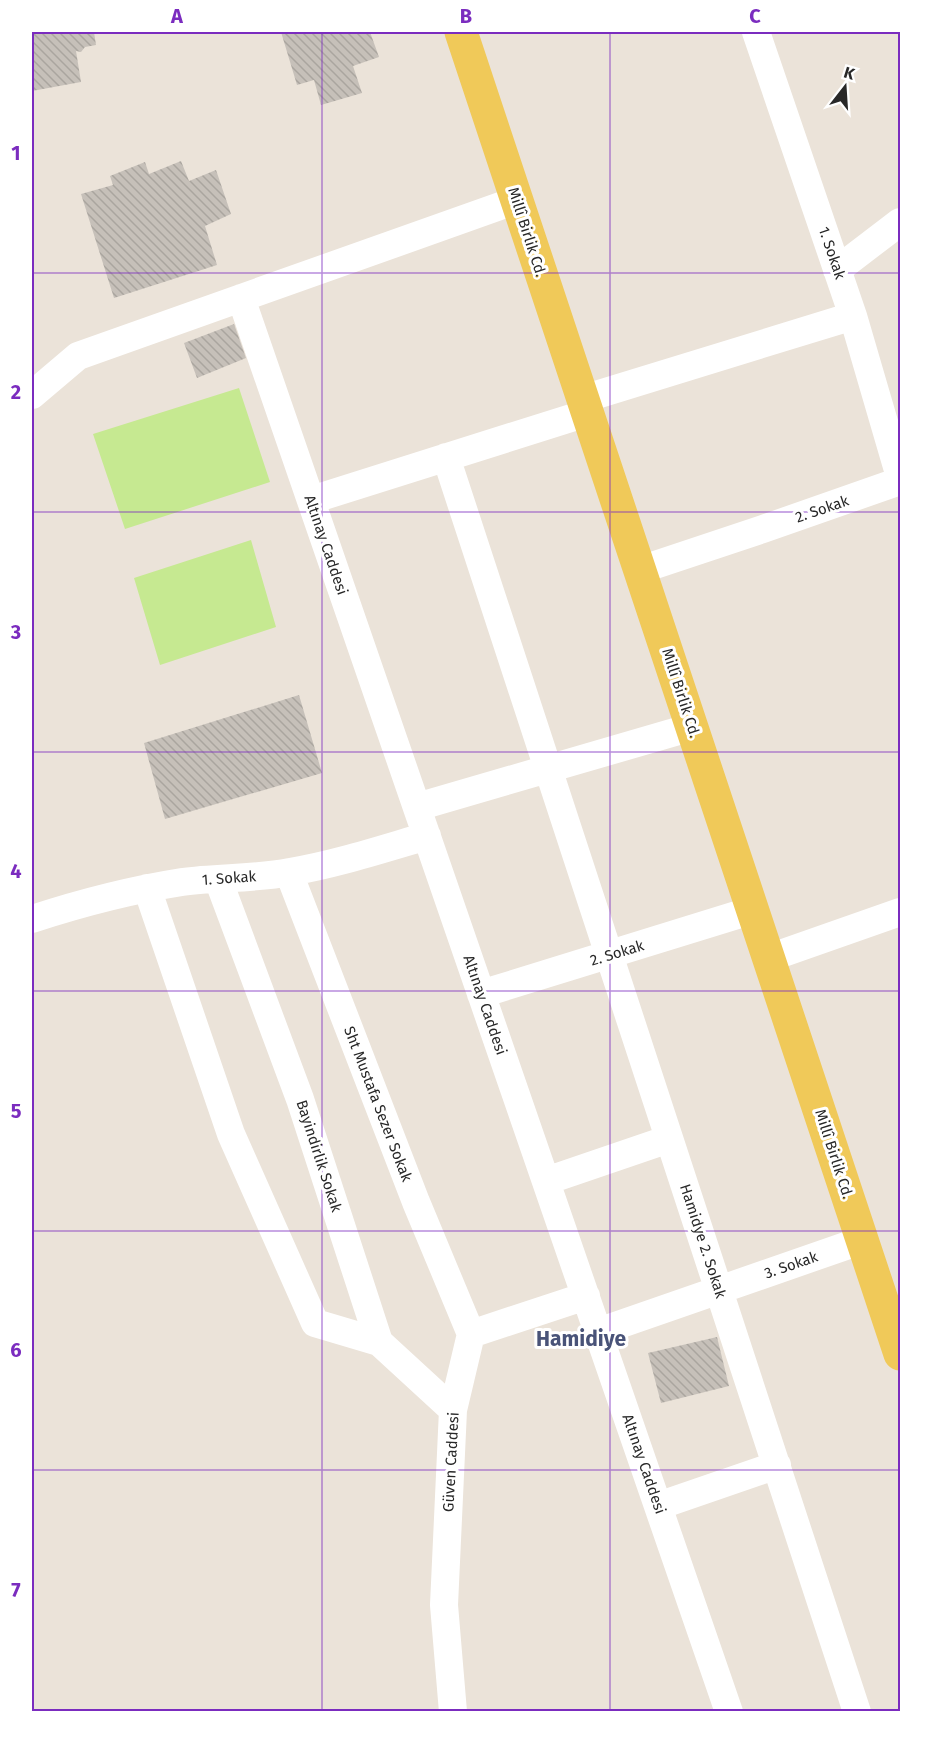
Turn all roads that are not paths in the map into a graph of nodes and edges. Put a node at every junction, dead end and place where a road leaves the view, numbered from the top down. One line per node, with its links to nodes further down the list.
1 (461, 32): 3 (main road, Millî Birlik Cd.)
2 (756, 32): 5 (street, 1. Sokak)
3 (517, 200): 6 (street); 9 (main road, Millî Birlik Cd.)
4 (900, 222): 5 (street)
5 (837, 270): 7 (street, 1. Sokak)
6 (240, 298): 8 (street); 12 (street, Altınay Caddesi)
7 (853, 316): 9 (street); 11 (street, 1. Sokak)
8 (32, 395)
9 (585, 406): 10 (street); 13 (main road, Millî Birlik Cd.)
10 (446, 457): 12 (street); 15 (street, Hamidye 2. Sokak)
11 (900, 479): 13 (street, 2. Sokak)
12 (311, 500): 16 (street, Altınay Caddesi)
13 (640, 570): 14 (main road, Millî Birlik Cd.)
14 (692, 728): 15 (street); 21 (main road, Millî Birlik Cd.)
15 (548, 770): 16 (street); 24 (street, Hamidye 2. Sokak)
16 (417, 807): 17 (street, Altınay Caddesi)
17 (427, 836): 18 (street, 1. Sokak); 26 (street, Altınay Caddesi)
18 (289, 873): 19 (street, 1. Sokak); 33 (street, Sht Mustafa Sezer Sokak)
19 (218, 879): 20 (street, 1. Sokak); 34 (street, Bayindirlik Sokak)
20 (147, 888): 23 (street, 1. Sokak); 34 (street)
21 (753, 910): 24 (street, 2. Sokak); 25 (main road, Millî Birlik Cd.)
22 (900, 912): 25 (street)
23 (32, 919)
24 (609, 956): 26 (street, 2. Sokak); 27 (street, Hamidye 2. Sokak)
25 (769, 958): 29 (main road, Millî Birlik Cd.)
26 (481, 994): 28 (street, Altınay Caddesi)
27 (669, 1138): 28 (street); 30 (street, Hamidye 2. Sokak)
28 (546, 1181): 31 (street, Altınay Caddesi)
29 (863, 1240): 30 (street, 3. Sokak); 35 (main road, Millî Birlik Cd.)
30 (718, 1290): 32 (street, 3. Sokak); 37 (street, Hamidye 2. Sokak)
31 (586, 1296): 32 (street, Altınay Caddesi); 33 (street)
32 (598, 1332): 38 (street, Altınay Caddesi)
33 (471, 1334): 36 (street, Güven Caddesi)
34 (379, 1342): 36 (street, Bayindirlik Sokak)
35 (900, 1354)
36 (453, 1410): 39 (street, Güven Caddesi)
37 (777, 1465): 38 (street); 41 (street, Hamidye 2. Sokak)
38 (658, 1506): 40 (street, Altınay Caddesi)
39 (453, 1712)
40 (729, 1712)
41 (857, 1712)

